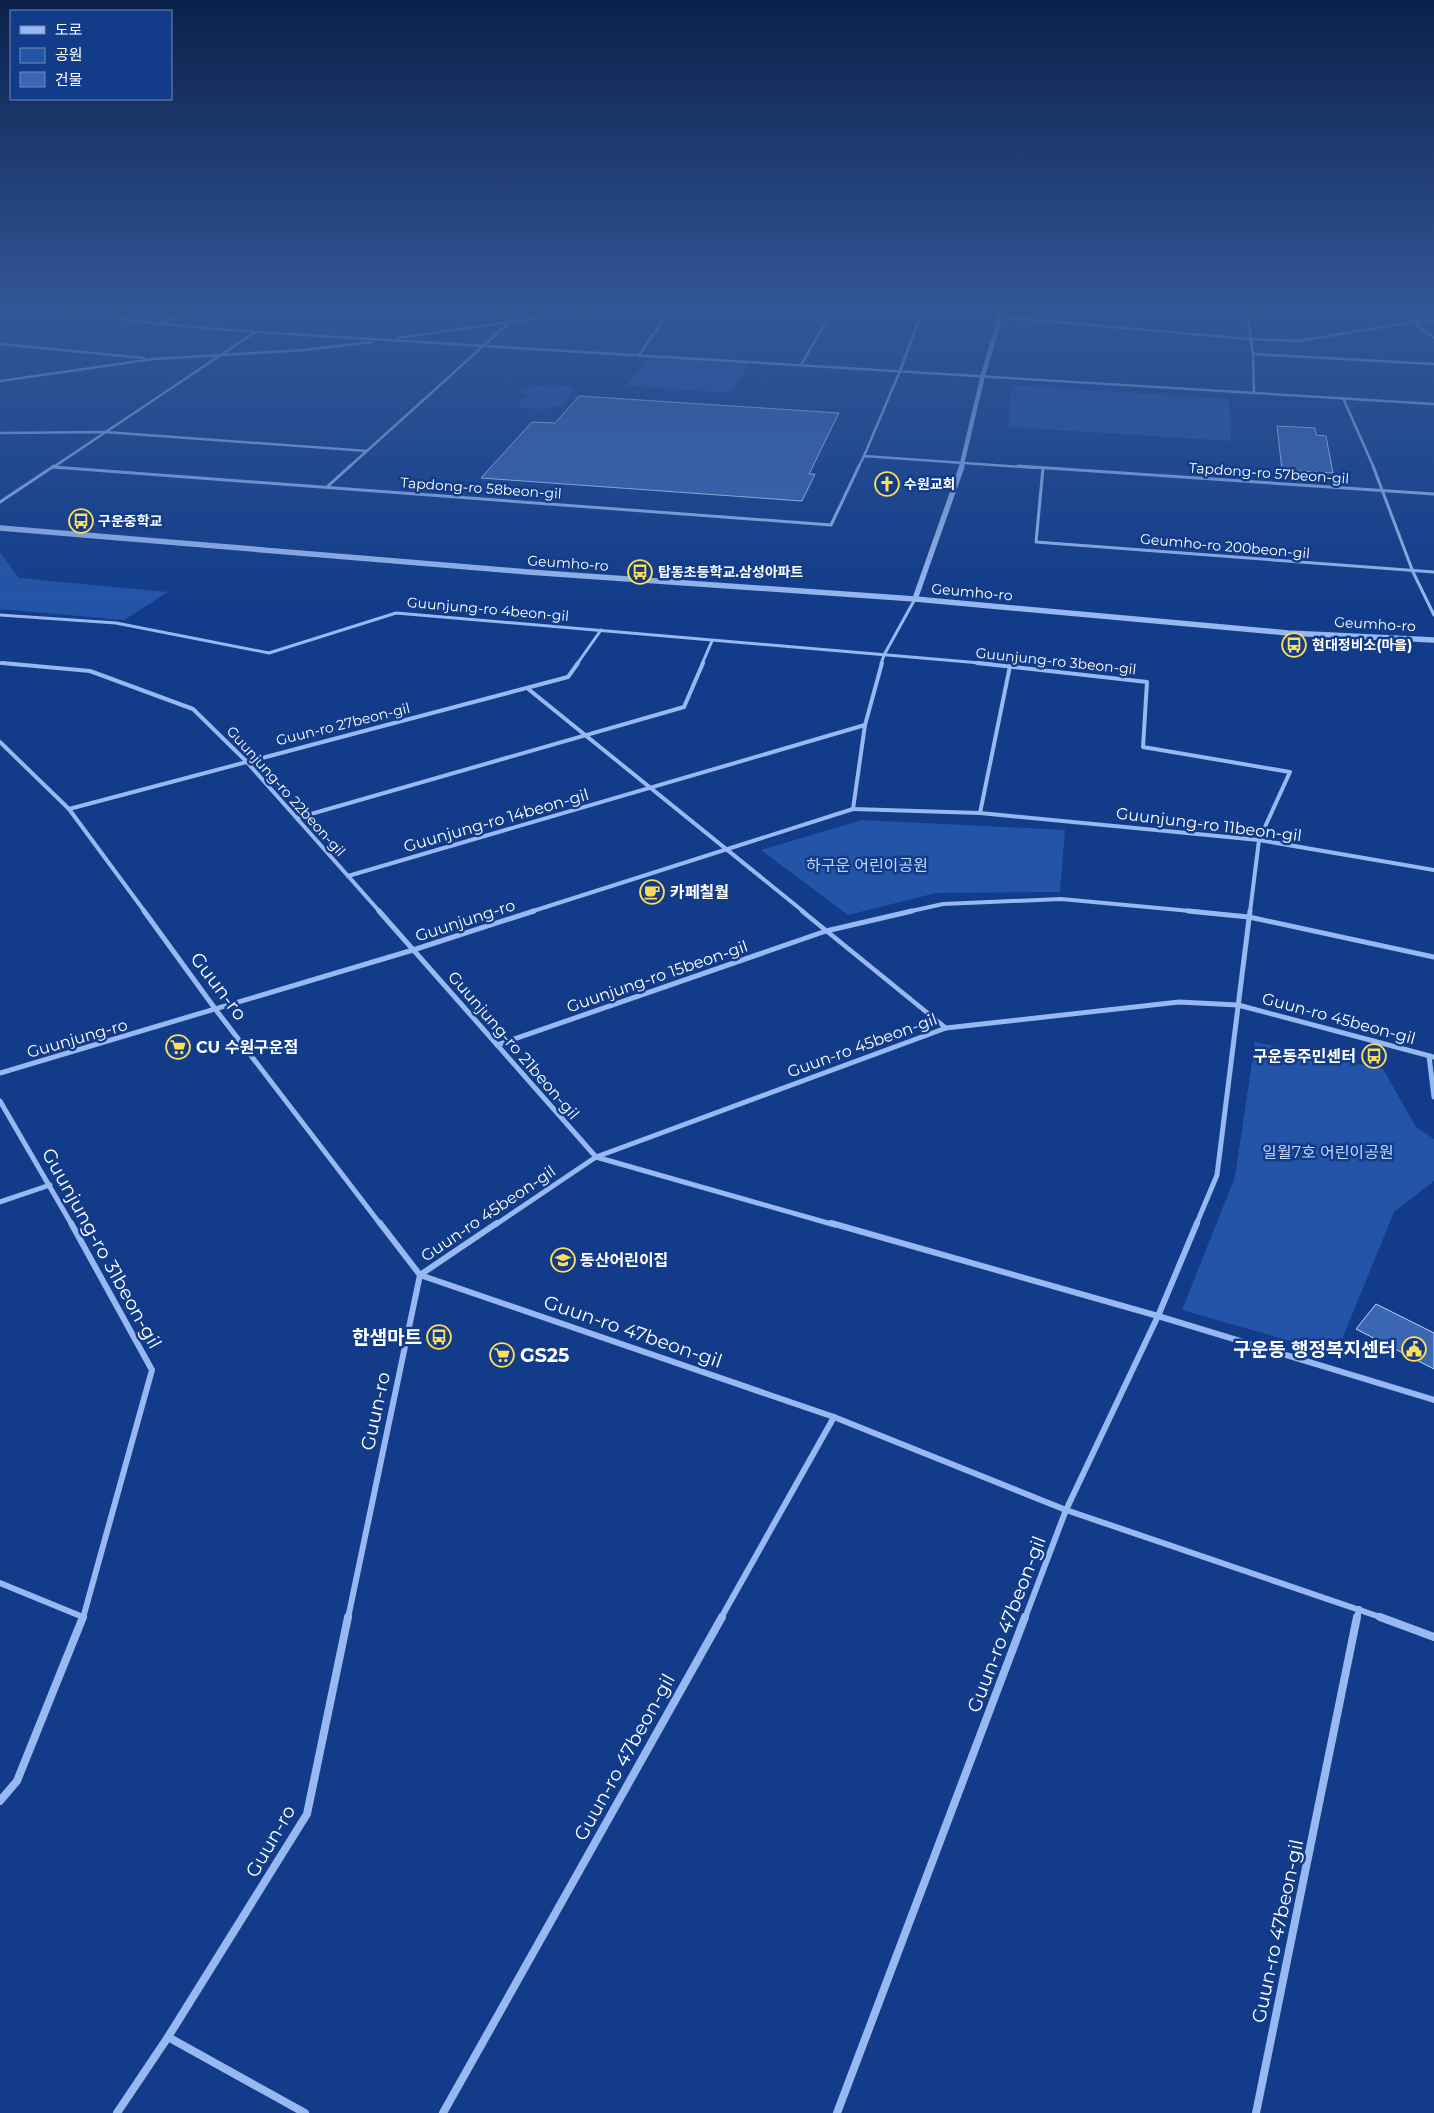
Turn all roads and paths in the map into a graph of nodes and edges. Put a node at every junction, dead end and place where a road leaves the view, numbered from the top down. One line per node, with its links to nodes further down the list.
1 (139, 410): 7 (street)
2 (413, 410): 8 (street)
3 (883, 410): 9 (street, Tapdong-ro 58beon-gil)
4 (975, 410): 10 (street)
5 (1348, 410): 14 (street)
6 (0, 432): 7 (street)
7 (105, 432): 8 (street); 11 (street)
8 (367, 451): 13 (street)
9 (864, 456): 10 (street); 13 (street, Tapdong-ro 58beon-gil)
10 (963, 462): 12 (street, Tapdong-ro 57beon-gil); 20 (street)
11 (52, 467): 13 (street, Tapdong-ro 58beon-gil); 16 (street)
12 (1044, 468): 14 (street, Tapdong-ro 57beon-gil); 18 (street, Geumho-ro 200beon-gil)
13 (328, 486)
14 (1384, 491): 15 (street, Tapdong-ro 57beon-gil); 18 (street)
15 (1434, 494)
16 (0, 502)
17 (0, 528): 20 (street, Geumho-ro)
18 (1412, 572): 19 (street, Geumho-ro 200beon-gil); 22 (street)
19 (1434, 572)
20 (915, 599): 24 (street, Geumho-ro); 26 (street)
21 (0, 615): 23 (street, Guunjung-ro 4beon-gil)
22 (1434, 615)
23 (600, 630): 25 (street, Guunjung-ro 4beon-gil); 29 (street, Guun-ro 27beon-gil)
24 (1434, 640)
25 (712, 641): 26 (street, Guunjung-ro 4beon-gil); 31 (street)
26 (884, 655): 28 (street, Guunjung-ro 3beon-gil); 30 (street)
27 (0, 663): 33 (street, Guunjung-ro 22beon-gil)
28 (1010, 666): 37 (street); 39 (street, Guunjung-ro 3beon-gil)
29 (527, 688): 31 (street); 33 (street, Guun-ro 27beon-gil)
30 (865, 725): 34 (street); 36 (street)
31 (585, 736): 34 (street); 38 (street)
32 (0, 742): 35 (street, Guun-ro)
33 (246, 760): 35 (street, Guun-ro 27beon-gil); 38 (street, Guunjung-ro 22beon-gil)
34 (650, 788): 40 (street); 42 (street, Guunjung-ro 14beon-gil)
35 (69, 809): 48 (street, Guun-ro)
36 (854, 809): 37 (street, Guunjung-ro 11beon-gil); 40 (street, Guunjung-ro)
37 (980, 813): 39 (street, Guunjung-ro 11beon-gil)
38 (297, 818): 42 (street, Guunjung-ro 22beon-gil)
39 (1259, 840): 41 (street, Guunjung-ro 11beon-gil); 43 (street, Guun-ro 45beon-gil)
40 (726, 850): 44 (street); 45 (street, Guunjung-ro)
41 (1434, 870)
42 (348, 876): 45 (street, Guunjung-ro 22beon-gil)
43 (1249, 917): 44 (street); 46 (street); 47 (street, Guun-ro 45beon-gil)
44 (826, 931): 49 (street); 50 (street, Guunjung-ro 15beon-gil)
45 (413, 950): 48 (street, Guunjung-ro); 50 (street, Guunjung-ro 21beon-gil)
46 (1434, 957)
47 (1238, 1005): 49 (street, Guun-ro 45beon-gil); 51 (street, Guun-ro 45beon-gil); 59 (street, Guun-ro 45beon-gil)
48 (216, 1010): 52 (street, Guunjung-ro); 58 (street, Guun-ro)
49 (946, 1028): 55 (street, Guun-ro 45beon-gil)
50 (497, 1045): 55 (street, Guunjung-ro 21beon-gil)
51 (1432, 1056): 53 (street)
52 (0, 1073)
53 (1434, 1097)
54 (0, 1101): 56 (street, Guunjung-ro 31beon-gil)
55 (596, 1157): 58 (street, Guun-ro 45beon-gil); 59 (street)
56 (50, 1185): 57 (street); 65 (street, Guunjung-ro 31beon-gil)
57 (0, 1202)
58 (420, 1275): 61 (street, Guun-ro 47beon-gil); 68 (street, Guun-ro)
59 (1158, 1316): 60 (street); 62 (street, Guun-ro 47beon-gil)
60 (1434, 1400)
61 (834, 1417): 62 (street, Guun-ro 47beon-gil); 71 (street, Guun-ro 47beon-gil)
62 (1066, 1510): 64 (street, Guun-ro 47beon-gil); 72 (street, Guun-ro 47beon-gil)
63 (0, 1583): 65 (street)
64 (1360, 1609): 66 (street, Guun-ro 47beon-gil); 73 (street, Guun-ro 47beon-gil)
65 (83, 1617): 67 (street, Guunjung-ro 31beon-gil)
66 (1434, 1637)
67 (0, 1801)
68 (168, 2037): 69 (street, Guun-ro); 70 (street)
69 (118, 2113)
70 (305, 2113)
71 (443, 2113)
72 (836, 2113)
73 (1256, 2113)

